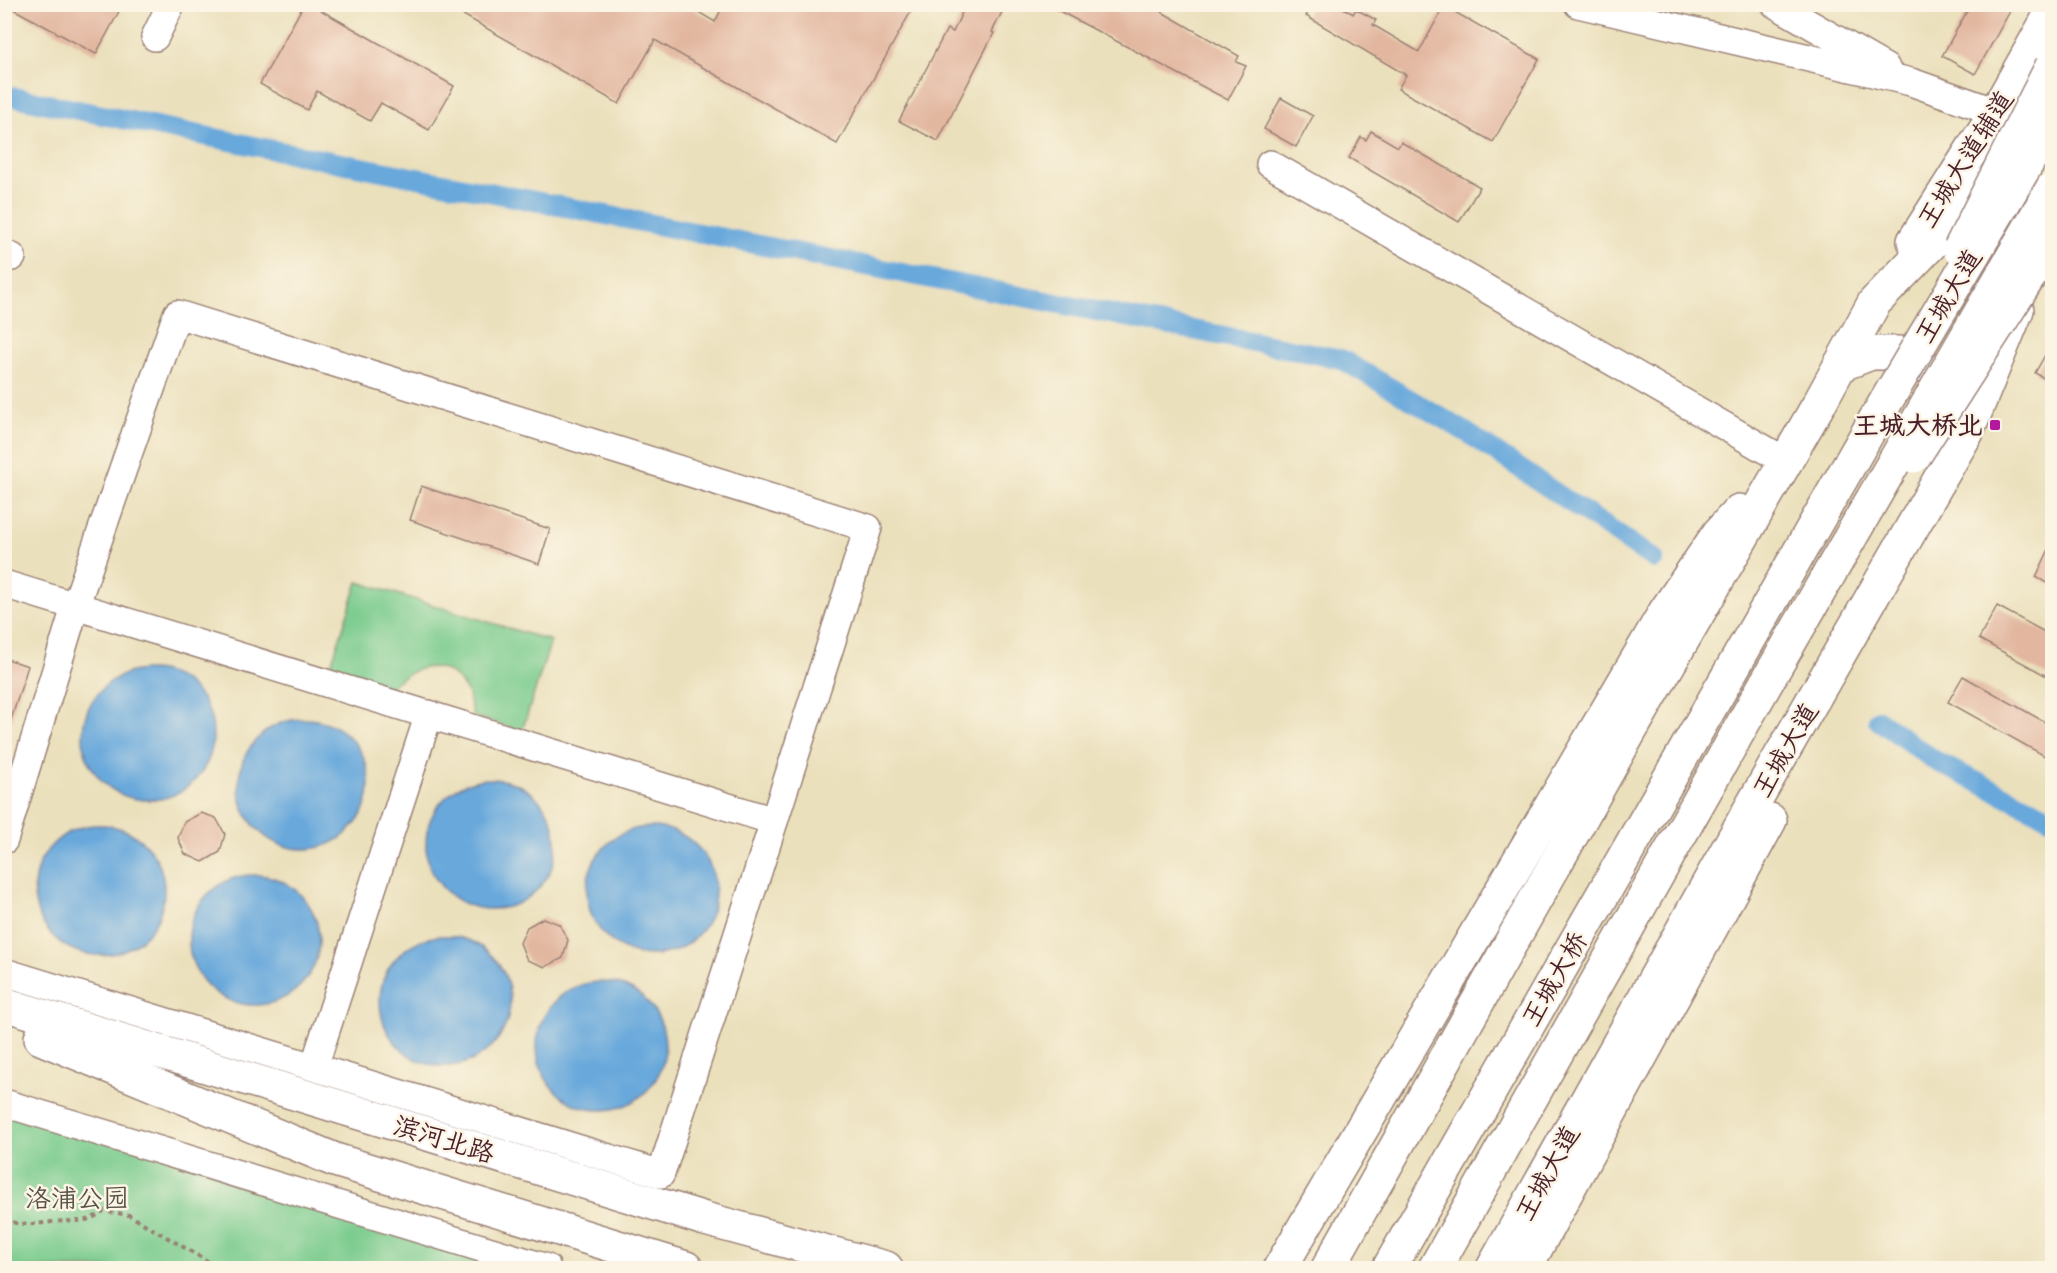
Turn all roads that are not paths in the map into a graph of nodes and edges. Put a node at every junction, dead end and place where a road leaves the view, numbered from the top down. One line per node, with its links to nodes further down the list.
1 (171, 4): 5 (street)
2 (1578, 4): 8 (street)
3 (1775, 4): 8 (street)
4 (2052, 12): 9 (main road, 王城大道辅道)
5 (155, 37)
6 (2052, 65): 9 (main road); 19 (main road, bridge)
7 (2052, 77): 16 (main road, 王城大道)
8 (1911, 82): 9 (street)
9 (1996, 112): 16 (main road, 王城大道辅道)
10 (2052, 121): 19 (main road, 王城大道, bridge)
11 (1270, 164): 21 (street)
12 (2052, 189): 26 (main road, 王城大道, bridge)
13 (2052, 220): 17 (main road, 王城大道)
14 (2052, 241): 26 (main road, bridge)
15 (2052, 267): 17 (main road)
16 (1874, 303): 18 (main road, 王城大道)
17 (1997, 360): 20 (main road, 王城大道)
18 (1840, 365): 20 (main road); 21 (main road, 王城大道)
19 (1875, 420): 25 (main road, 王城大道, bridge)
20 (1967, 432): 22 (main road, 王城大道)
21 (1785, 461): 36 (main road); 41 (main road)
22 (1923, 510): 44 (main road, 王城大道); 45 (main road)
23 (4, 584): 24 (street)
24 (76, 604): 27 (street); 28 (street); 29 (street)
25 (1720, 690): 42 (main road, 王城大桥)
26 (1754, 704): 43 (main road, 王城大桥)
27 (429, 714): 28 (street); 34 (street)
28 (774, 821): 34 (street)
29 (4, 840)
30 (4, 972): 34 (street)
31 (4, 1004): 40 (main road, 滨河北路)
32 (4, 1027): 33 (main road, 滨河北路)
33 (41, 1038): 38 (main road); 39 (main road, 滨河北路)
34 (314, 1067)
35 (4, 1102): 37 (street)
36 (1285, 1265)
37 (547, 1269)
38 (686, 1269)
39 (814, 1269)
40 (886, 1269)
41 (1328, 1269)
42 (1389, 1269)
43 (1435, 1269)
44 (1493, 1269)
45 (1526, 1269)

